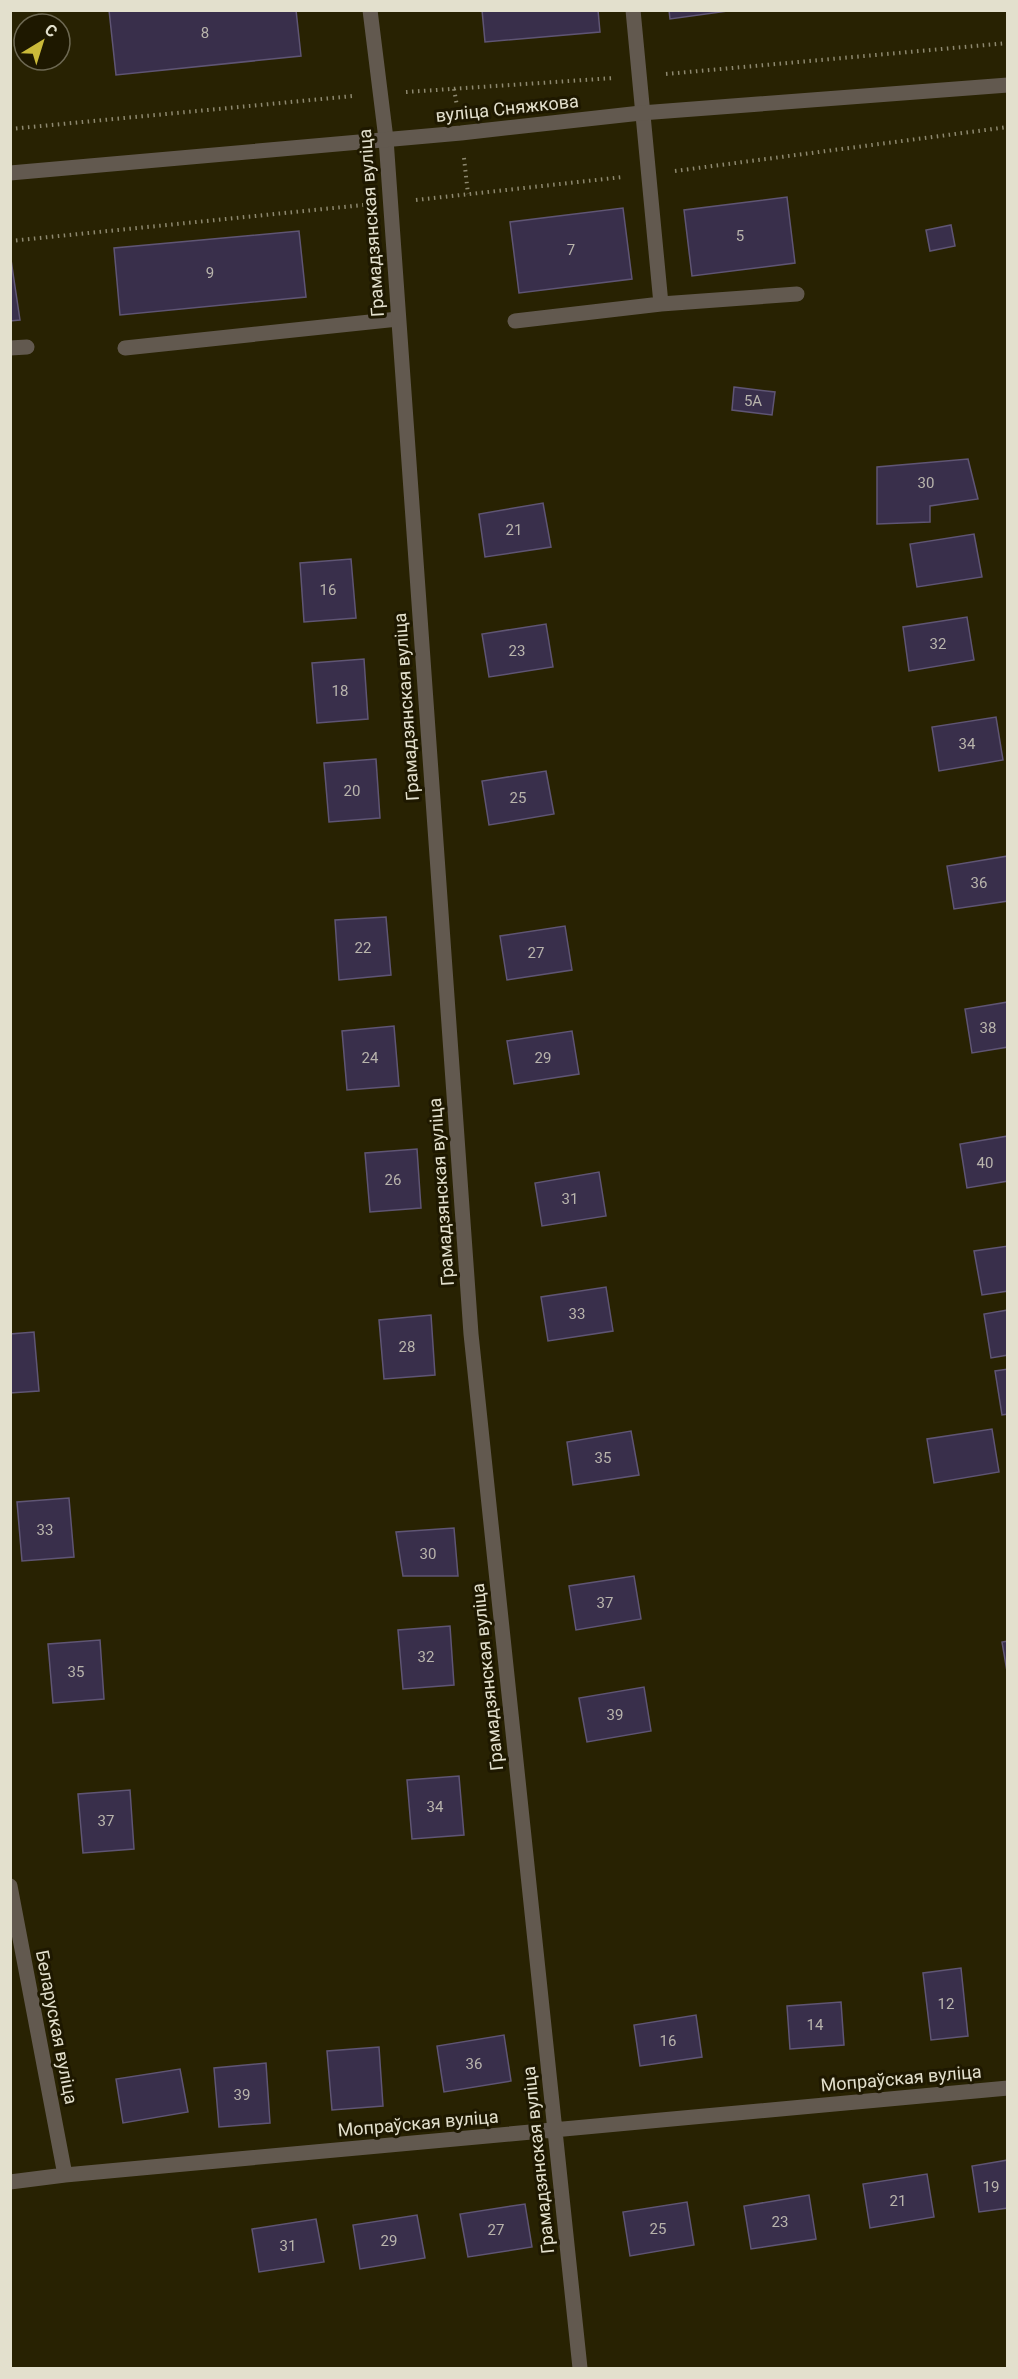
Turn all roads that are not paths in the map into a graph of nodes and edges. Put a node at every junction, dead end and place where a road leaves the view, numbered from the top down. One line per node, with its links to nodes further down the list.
1 (370, 10): 5 (street, Грамадзянская вуліца)
2 (633, 10): 4 (street)
3 (1008, 85): 4 (street, вуліца Сняжкова)
4 (641, 113): 5 (street, вуліца Сняжкова); 8 (street)
5 (386, 139): 6 (street, вуліца Сняжкова); 9 (street, Грамадзянская вуліца)
6 (10, 172)
7 (797, 294): 8 (street)
8 (661, 304): 10 (street)
9 (398, 319): 13 (street); 16 (street, Грамадзянская вуліца)
10 (515, 321)
11 (27, 347): 12 (street)
12 (10, 348)
13 (125, 348)
14 (10, 1886): 17 (street, Беларуская вуліца)
15 (1008, 2088): 16 (street, Мопраўская вуліца)
16 (555, 2130): 17 (street, Мопраўская вуліца); 19 (street, Грамадзянская вуліца)
17 (65, 2175): 18 (street, Мопраўская вуліца)
18 (10, 2182)
19 (580, 2368)

